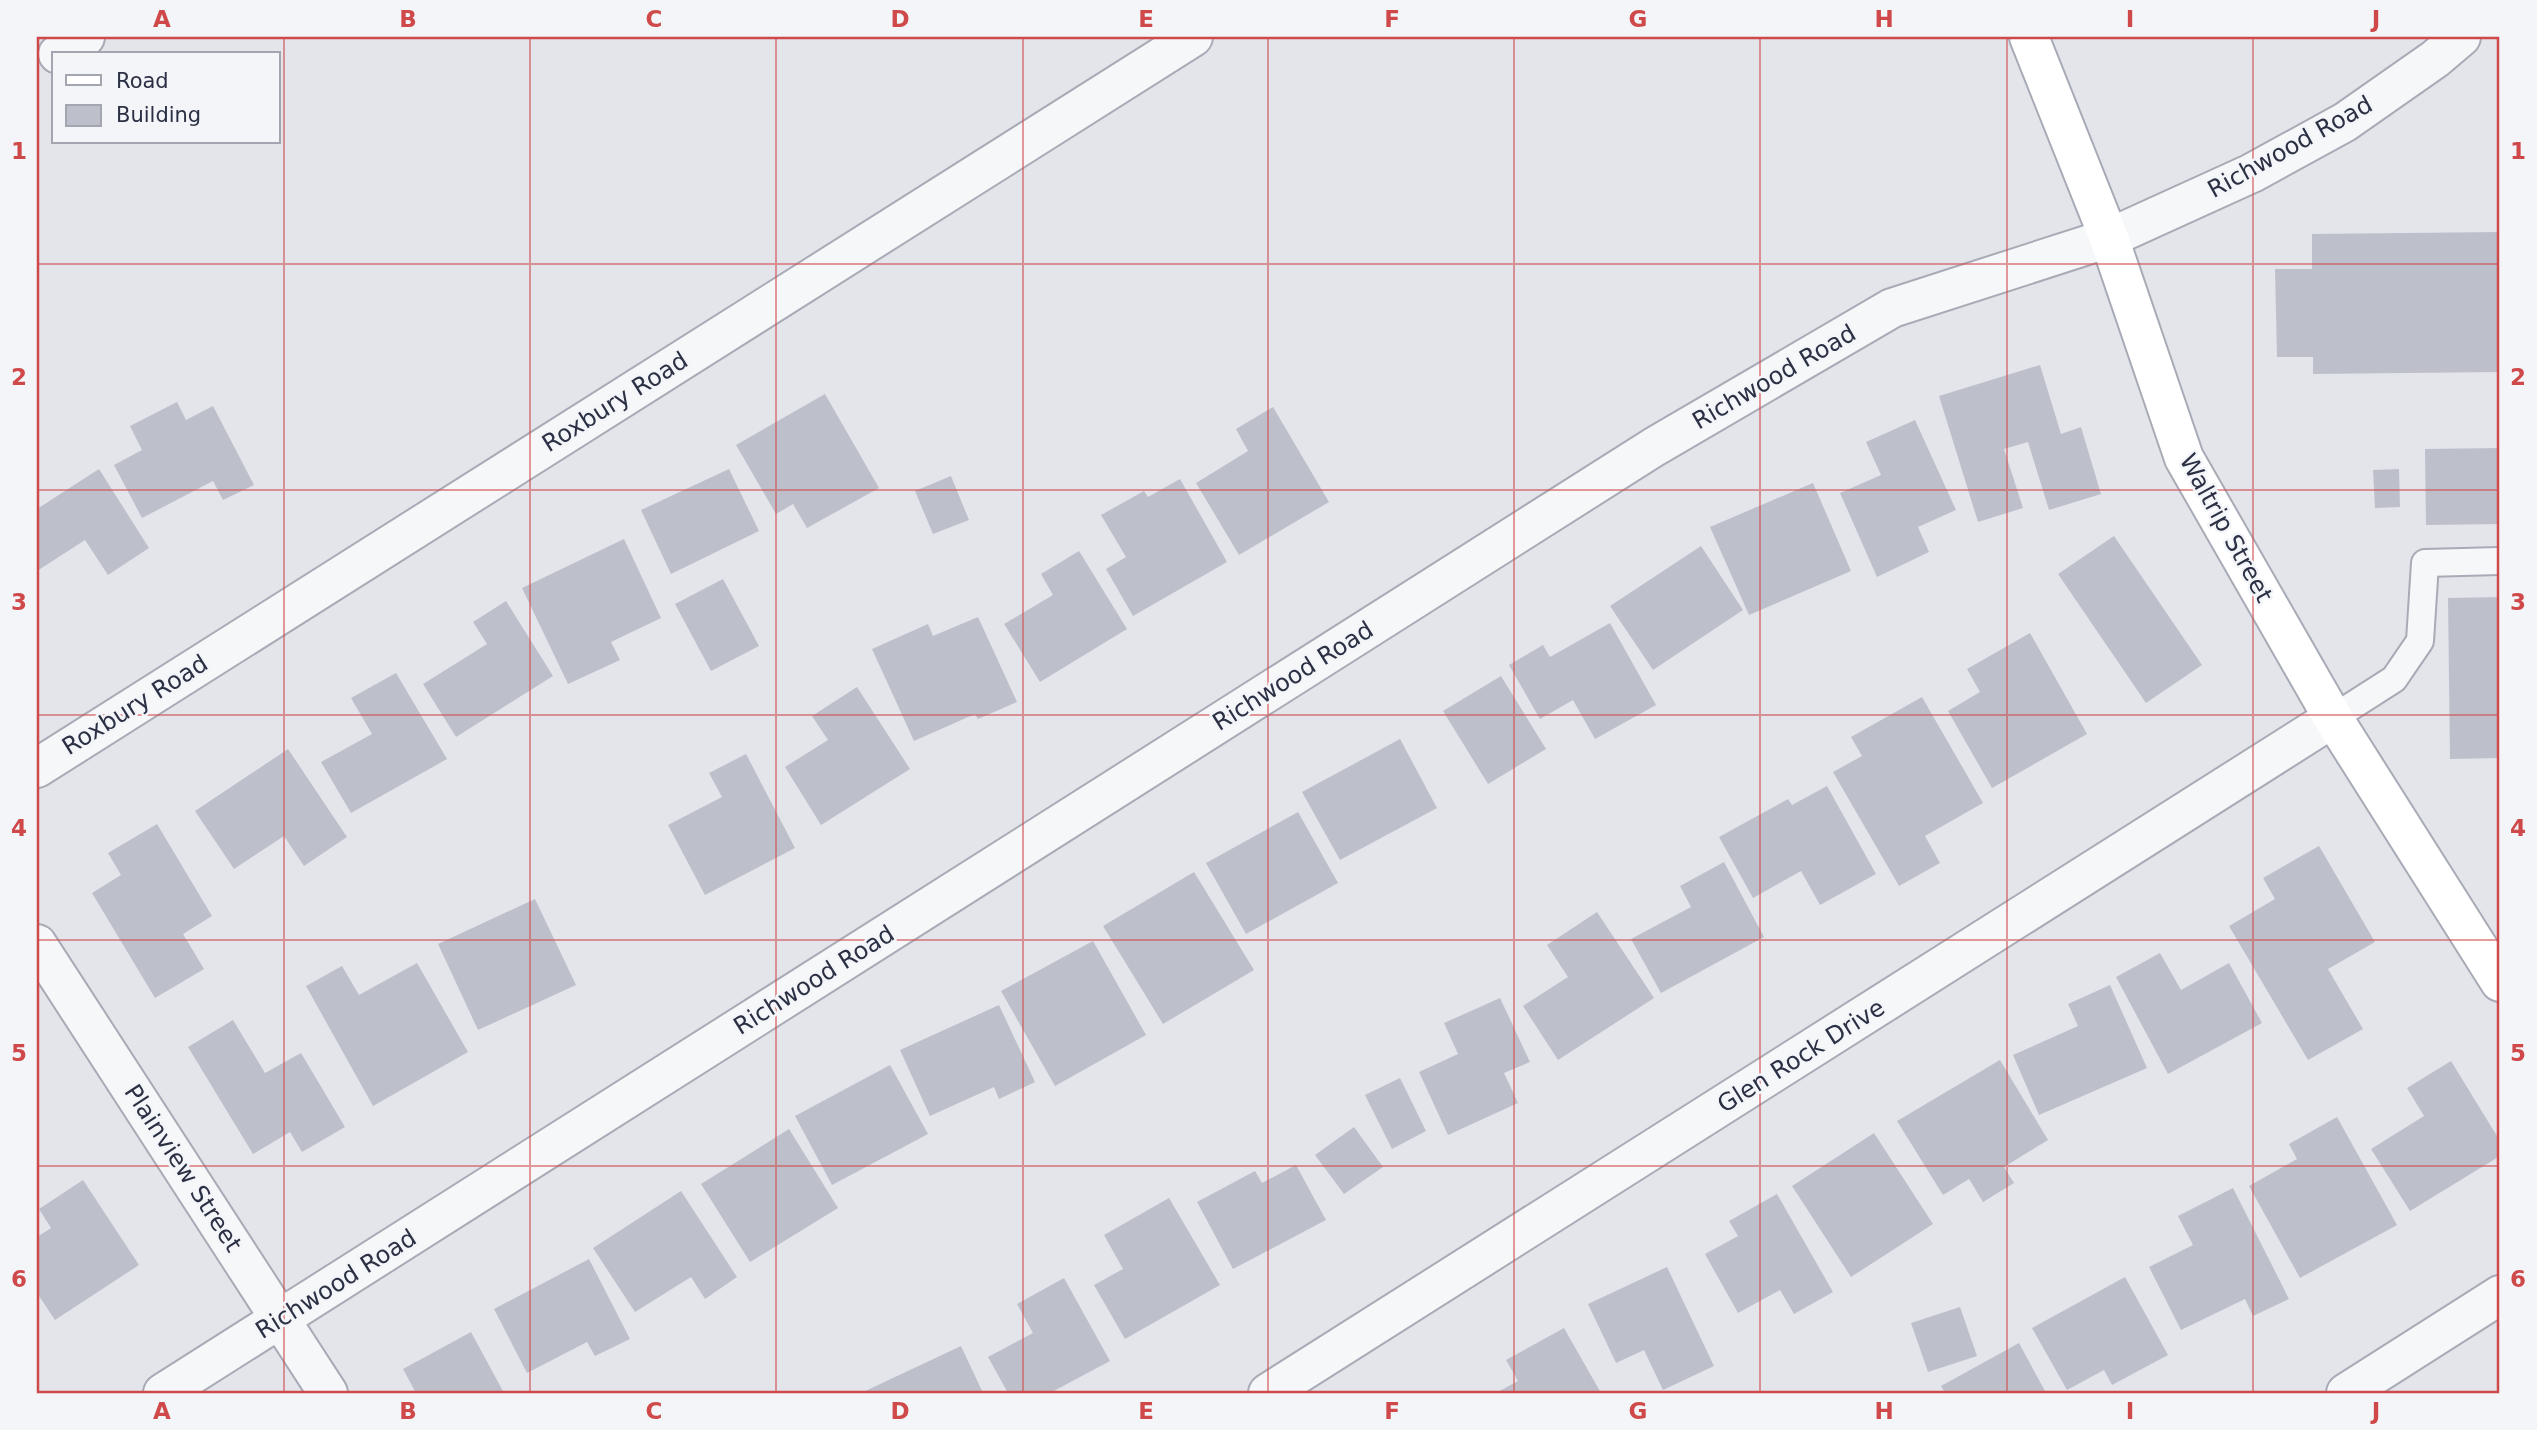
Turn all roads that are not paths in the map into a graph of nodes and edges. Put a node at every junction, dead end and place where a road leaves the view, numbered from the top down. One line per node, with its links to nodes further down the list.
1 (85, 37): 5 (street)
2 (1193, 37): 11 (street, Roxbury Road)
3 (2029, 37): 8 (street, Waltrip Street)
4 (2461, 37): 8 (street, Richwood Road)
5 (61, 52)
6 (52, 58): 7 (street)
7 (37, 67)
8 (2109, 238): 10 (street, Waltrip Street); 15 (street, Richwood Road)
9 (2500, 561): 10 (lane)
10 (2333, 718): 13 (street, Waltrip Street); 18 (street, Glen Rock Drive)
11 (37, 768)
12 (37, 944): 15 (street, Plainview Street)
13 (2500, 982)
14 (2500, 1295): 19 (street)
15 (281, 1319): 16 (street, Richwood Road); 17 (street, Plainview Street)
16 (163, 1393)
17 (328, 1393)
18 (1268, 1393)
19 (2346, 1393)

